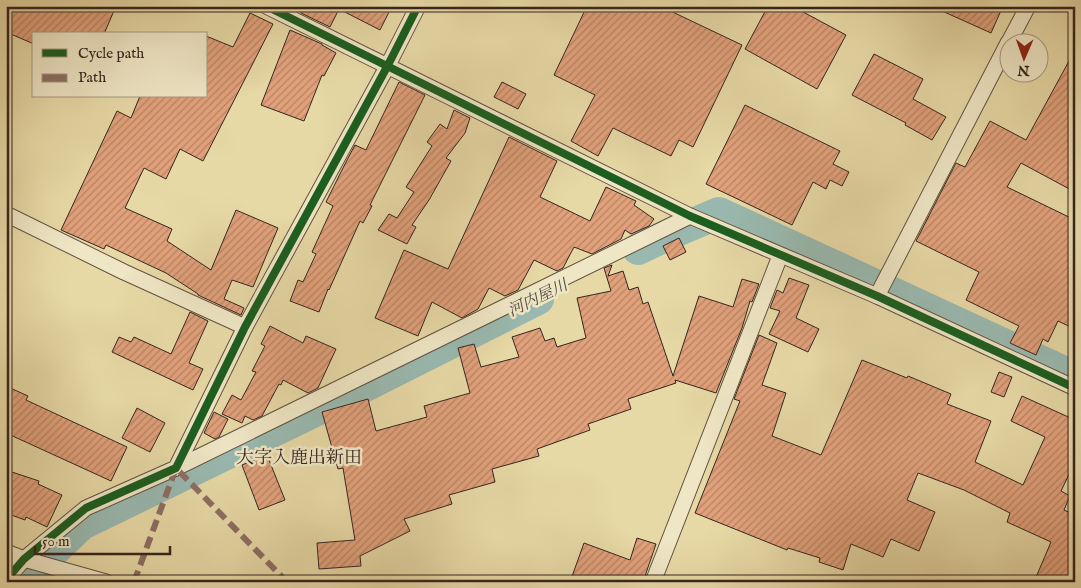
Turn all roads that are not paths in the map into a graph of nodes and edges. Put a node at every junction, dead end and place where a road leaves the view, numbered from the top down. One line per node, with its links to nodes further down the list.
1 (266, 6): 6 (street)
2 (418, 6): 6 (street)
3 (1028, 6): 4 (street)
4 (1015, 32)
5 (998, 64): 10 (street)
6 (387, 67): 8 (street); 11 (street)
7 (6, 214): 11 (street)
8 (690, 216): 9 (street); 13 (street)
9 (780, 256): 10 (street); 18 (street)
10 (877, 296): 12 (street)
11 (245, 327): 13 (street)
12 (1075, 388)
13 (176, 468): 15 (street)
14 (6, 552): 15 (street)
15 (24, 558): 16 (street); 17 (street)
16 (6, 580)
17 (106, 582)
18 (653, 582)

